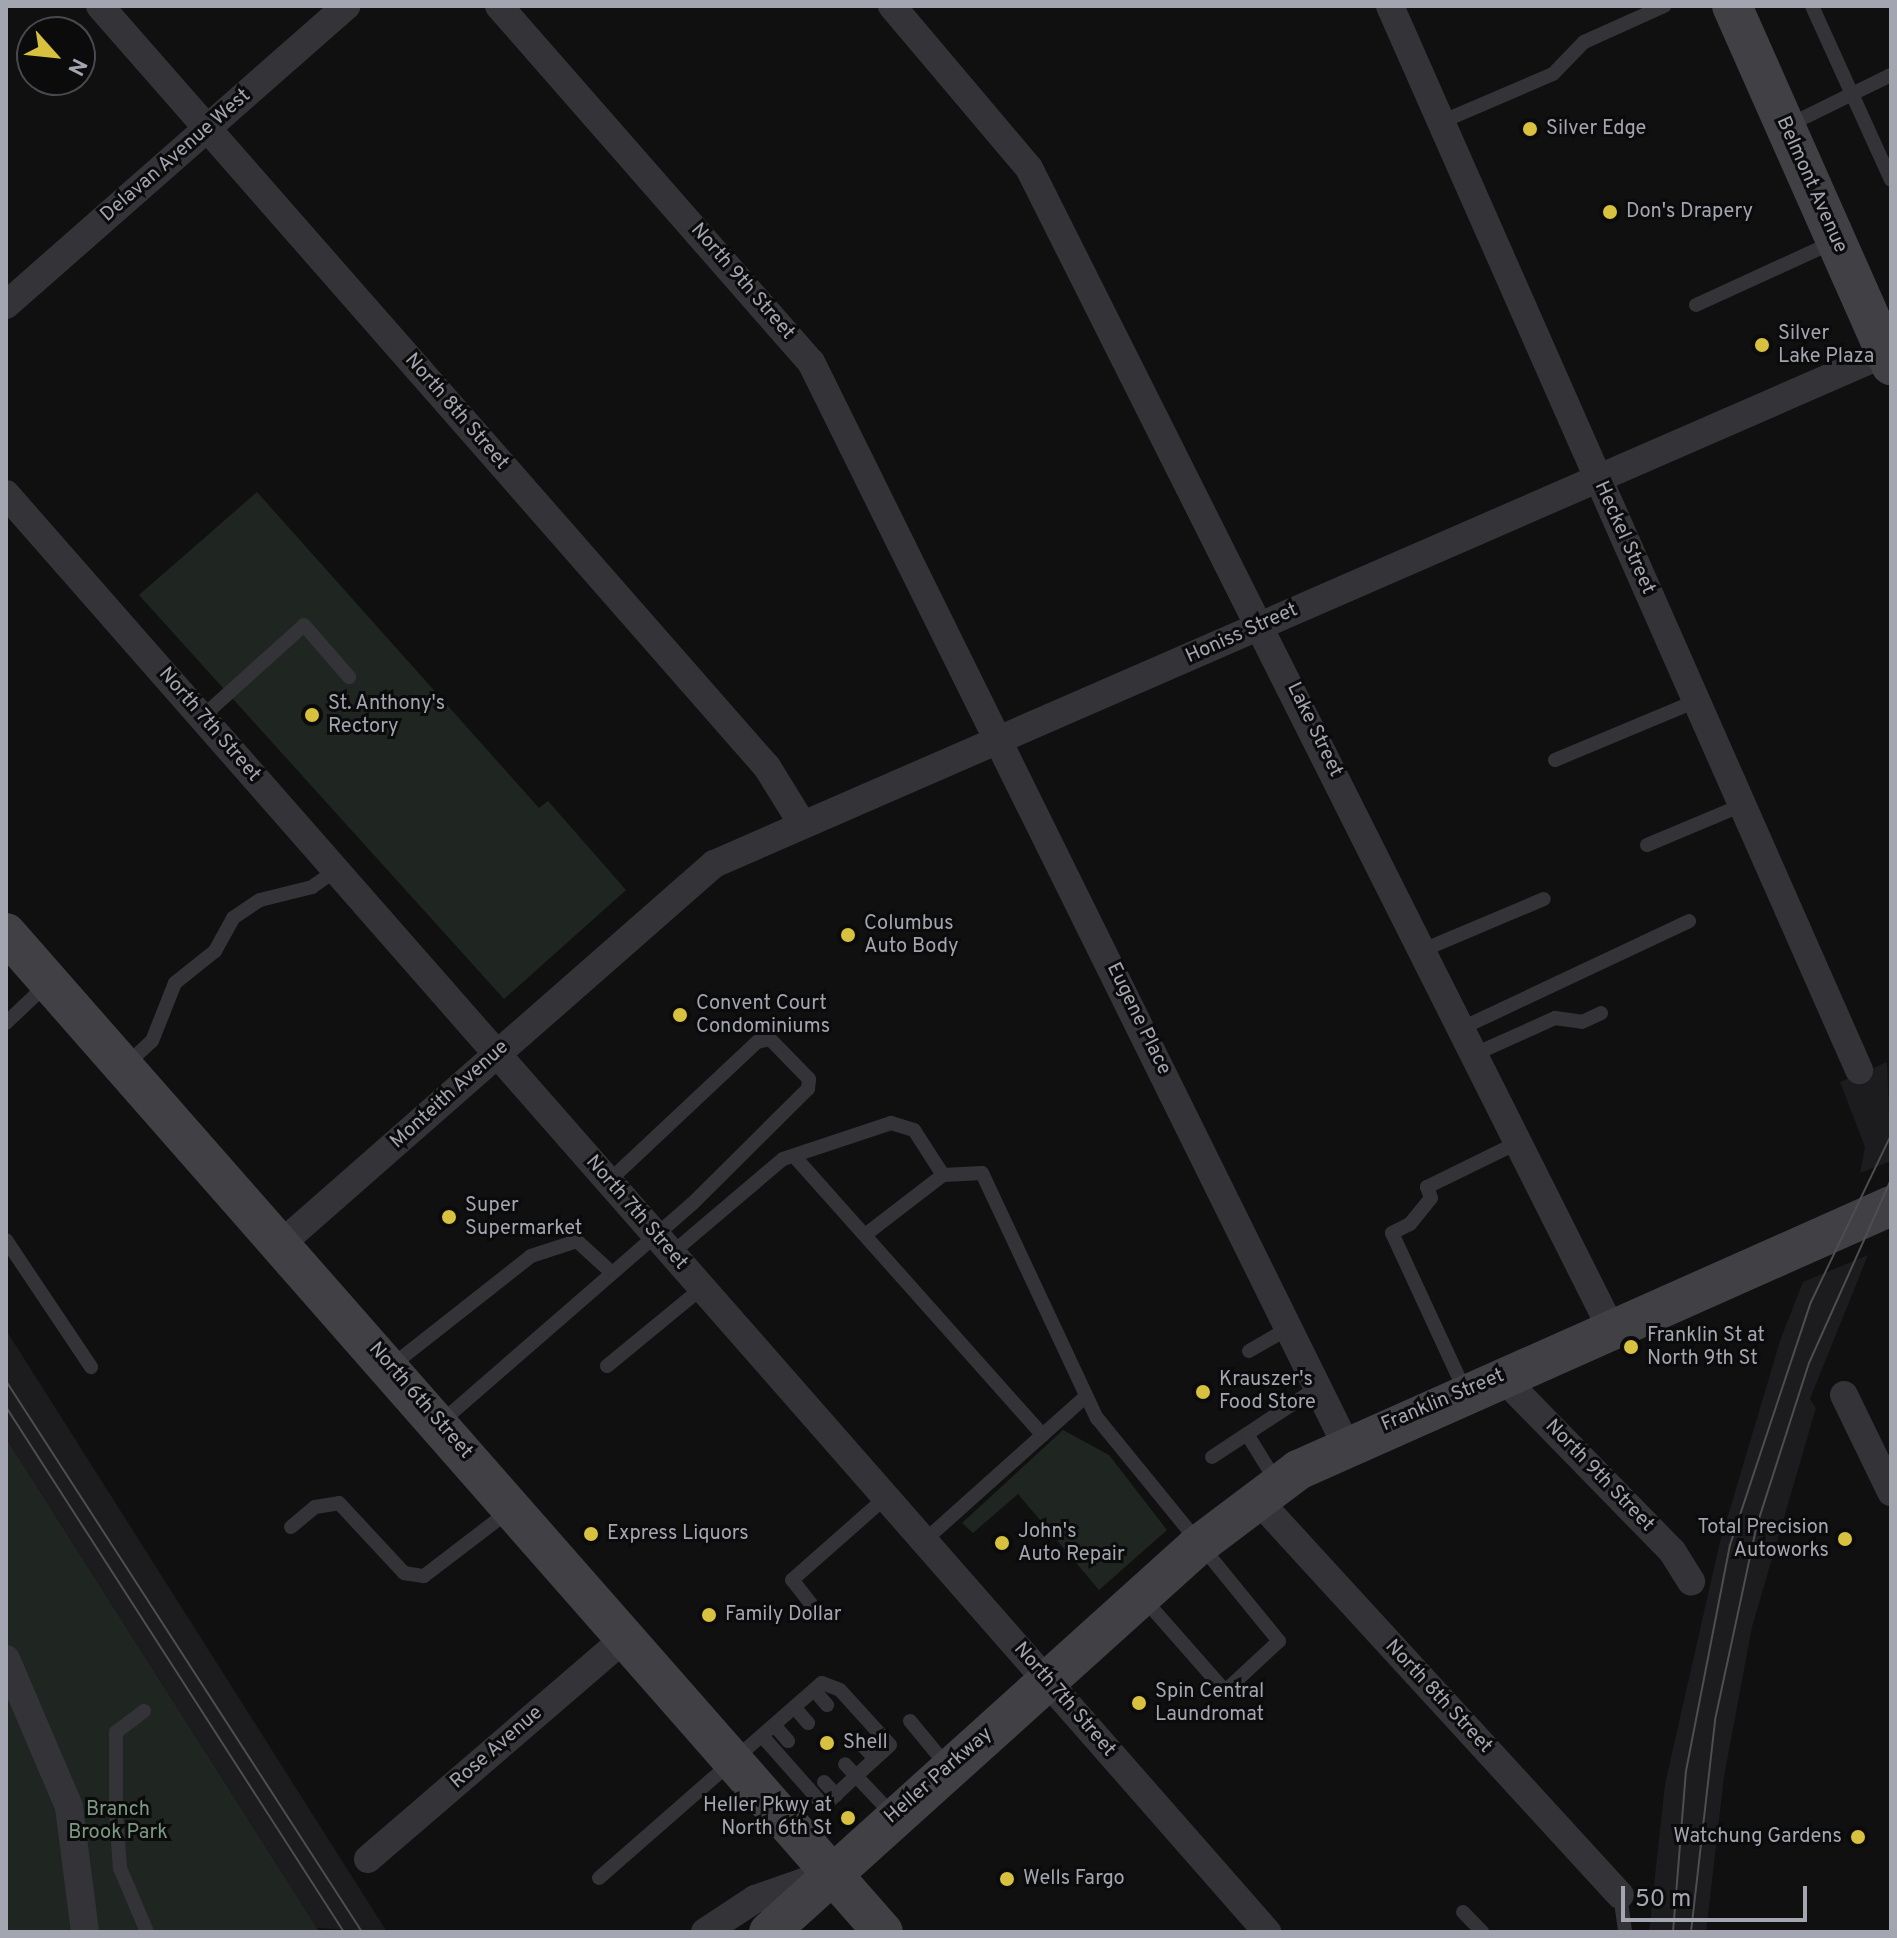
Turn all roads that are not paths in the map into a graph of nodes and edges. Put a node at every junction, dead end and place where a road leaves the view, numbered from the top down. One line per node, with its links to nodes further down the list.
1 (100, 6): 13 (street, North 8th Street)
2 (346, 6): 13 (street, Delavan Avenue West)
3 (499, 6): 21 (street, North 9th Street)
4 (892, 6): 22 (street, Lake Street)
5 (1390, 6): 11 (street, Heckel Street)
6 (1664, 6): 11 (lane)
7 (1732, 6): 12 (street, Belmont Avenue)
8 (1812, 6): 10 (lane)
9 (1891, 75): 10 (lane)
10 (1852, 94): 12 (lane); 14 (lane)
11 (1441, 122): 19 (street, Heckel Street)
12 (1785, 127): 15 (street, Belmont Avenue)
13 (208, 128): 16 (street, Delavan Avenue West); 29 (street, North 8th Street)
14 (1891, 180)
15 (1836, 241): 17 (lane); 18 (street, Belmont Avenue)
16 (6, 305)
17 (1696, 305)
18 (1888, 359): 19 (street, Honiss Street)
19 (1598, 478): 22 (street, Honiss Street); 24 (street, Heckel Street)
20 (6, 494): 25 (street, North 7th Street)
21 (929, 595): 26 (street, Eugene Place)
22 (1262, 625): 26 (street, Honiss Street); 36 (street, Lake Street)
23 (349, 677): 25 (lane)
24 (1696, 701): 27 (lane); 28 (street, Heckel Street)
25 (202, 717): 31 (street, North 7th Street)
26 (1001, 739): 29 (street, Honiss Street); 56 (street, Eugene Place)
27 (1555, 760)
28 (1742, 805): 30 (lane); 44 (street, Heckel Street)
29 (803, 825): 35 (street, Honiss Street)
30 (1647, 845)
31 (336, 870): 41 (street, North 7th Street); 43 (lane)
32 (1544, 899): 36 (lane)
33 (1689, 921): 40 (lane)
34 (6, 933): 37 (street, North 6th Street)
35 (617, 947): 41 (street, Monteith Avenue)
36 (1423, 950): 40 (street, Lake Street)
37 (49, 982): 39 (lane); 43 (street, North 6th Street)
38 (1601, 1013): 42 (lane)
39 (6, 1023)
40 (1462, 1028): 42 (street, Lake Street)
41 (497, 1053): 48 (street, North 7th Street); 52 (street, Monteith Avenue)
42 (1475, 1054): 45 (street, Lake Street)
43 (125, 1066): 52 (street, North 6th Street)
44 (1859, 1070)
45 (1519, 1142): 57 (street, Lake Street); 62 (lane)
46 (794, 1156): 47 (lane); 50 (lane); 53 (lane)
47 (943, 1175): 50 (lane); 65 (lane)
48 (609, 1181): 53 (street, North 7th Street); 53 (lane)
49 (1891, 1206): 57 (street, Franklin Street)
50 (865, 1235): 68 (lane)
51 (6, 1240): 60 (lane)
52 (282, 1243): 61 (street, North 6th Street)
53 (664, 1244): 54 (lane); 55 (street, North 7th Street)
54 (612, 1273): 61 (lane); 66 (lane)
55 (702, 1288): 59 (lane); 73 (street, North 7th Street)
56 (1289, 1328): 58 (lane); 63 (street, Eugene Place)
57 (1611, 1328): 62 (street, Franklin Street)
58 (1249, 1351)
59 (607, 1366)
60 (91, 1367)
61 (390, 1367): 66 (street, North 6th Street)
62 (1483, 1384): 69 (street, Franklin Street); 78 (street, North 9th Street)
63 (1318, 1387): 67 (lane); 69 (street, Eugene Place)
64 (1844, 1395): 72 (street)
65 (1086, 1396): 68 (lane); 77 (lane)
66 (439, 1424): 74 (street, North 6th Street)
67 (1247, 1434): 70 (lane); 71 (lane)
68 (1043, 1435): 76 (lane)
69 (1345, 1443): 71 (street, Franklin Street)
70 (1212, 1457)
71 (1267, 1492): 77 (street, Franklin Street); 104 (street, North 8th Street)
72 (1891, 1492)
73 (886, 1497): 76 (street, North 7th Street); 80 (lane)
74 (512, 1508): 75 (lane); 81 (street, North 6th Street)
75 (291, 1527)
76 (924, 1541): 83 (street, North 7th Street)
77 (1196, 1547): 79 (street, Franklin Street); 79 (lane)
78 (1691, 1582)
79 (1141, 1597): 83 (street, Franklin Street)
80 (815, 1609)
81 (625, 1638): 93 (street, North 6th Street); 101 (street, Rose Avenue)
82 (6, 1659): 106 (street)
83 (1048, 1681): 96 (street, Heller Parkway); 111 (street, North 7th Street)
84 (814, 1690): 85 (lane); 86 (lane); 94 (lane)
85 (827, 1705)
86 (795, 1708): 89 (lane); 90 (lane)
87 (144, 1711): 107 (lane)
88 (910, 1721): 96 (lane)
89 (808, 1723)
90 (775, 1726): 91 (lane); 93 (lane)
91 (788, 1741)
92 (864, 1747): 94 (lane)
93 (749, 1750): 99 (lane); 102 (street, North 6th Street); 103 (lane)
94 (875, 1759): 97 (lane)
95 (845, 1764): 97 (lane)
96 (949, 1768): 100 (street, Heller Parkway)
97 (856, 1776): 99 (lane); 100 (lane)
98 (824, 1782): 99 (lane)
99 (836, 1795)
100 (894, 1816): 102 (street, Heller Parkway)
101 (368, 1859)
102 (831, 1872): 108 (street, Heller Parkway); 109 (street, Heller Parkway); 110 (street, North 6th Street)
103 (599, 1878)
104 (1620, 1895): 113 (lane)
105 (1463, 1912): 112 (lane)
106 (85, 1932)
107 (147, 1932)
108 (705, 1932)
109 (769, 1932)
110 (883, 1932)
111 (1267, 1932)
112 (1482, 1932)
113 (1625, 1932)

